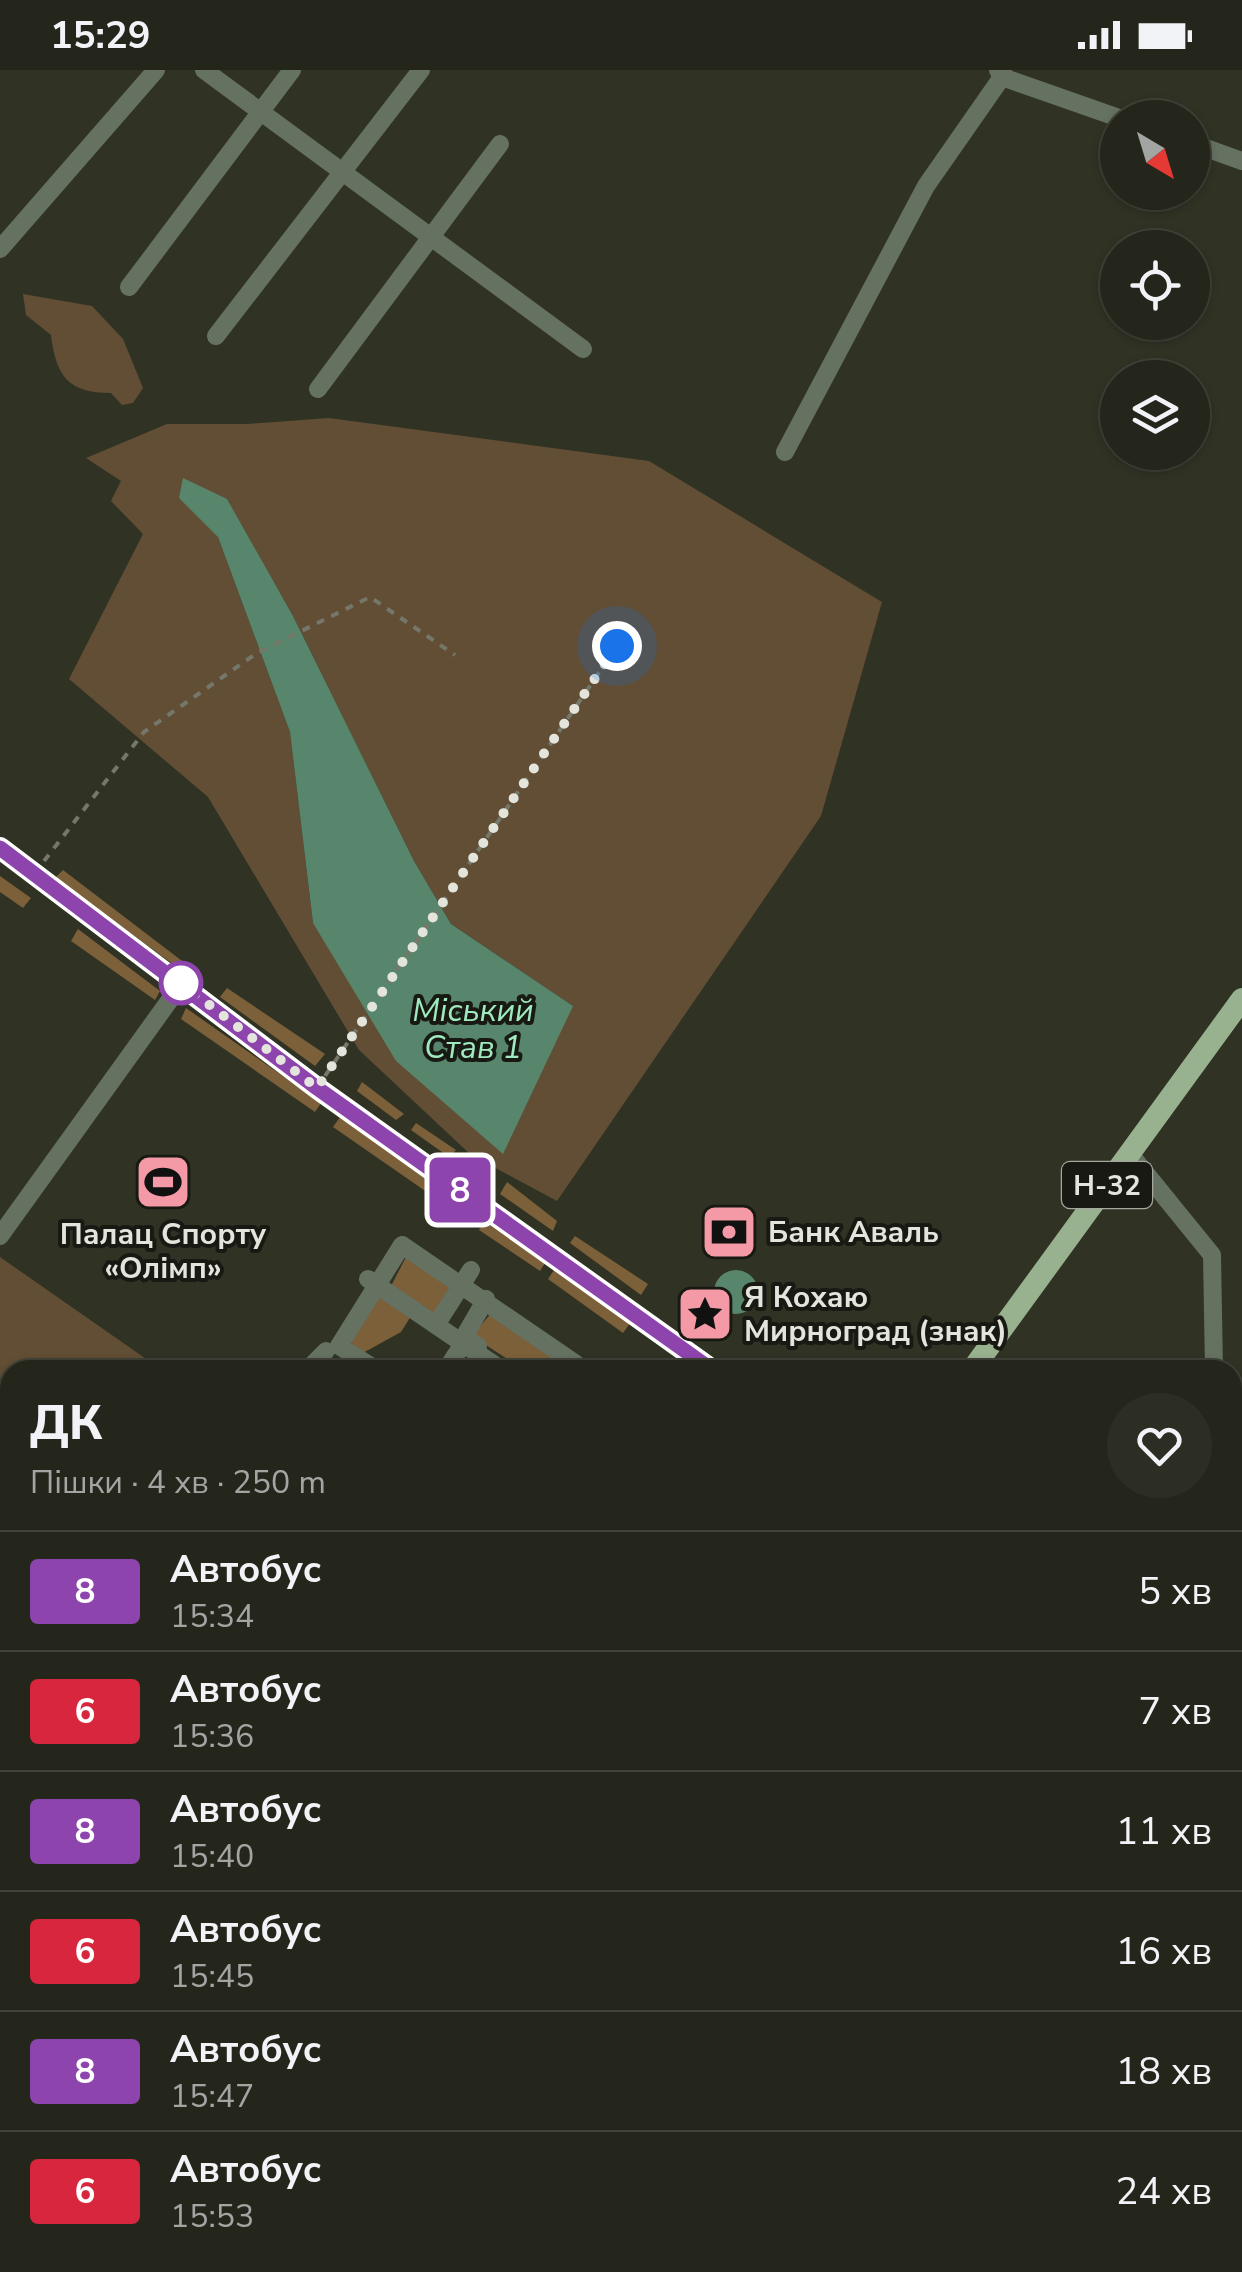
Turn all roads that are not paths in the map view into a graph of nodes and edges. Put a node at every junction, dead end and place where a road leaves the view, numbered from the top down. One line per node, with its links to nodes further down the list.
1 (156, 70): 13 (street)
2 (204, 70): 7 (street)
3 (292, 70): 7 (street)
4 (421, 70): 11 (street)
5 (1001, 72): 6 (street); 18 (street)
6 (1100, 111)
7 (261, 113): 11 (street); 14 (street)
8 (500, 144): 12 (street)
9 (1210, 149): 10 (street)
10 (1242, 160)
11 (342, 172): 12 (street); 15 (street)
12 (433, 239): 16 (street); 17 (street)
13 (0, 249)
14 (128, 287)
15 (216, 336)
16 (584, 349)
17 (318, 389)
18 (785, 452)
19 (0, 848): 20 (street)
20 (182, 983): 23 (street); 36 (street)
21 (1242, 999): 22 (main road, Н-32)
22 (1130, 1154): 37 (main road, Н-32); 38 (street)
23 (0, 1236)
24 (471, 1270): 27 (street)
25 (367, 1278): 27 (street)
26 (486, 1299): 34 (street)
27 (436, 1325): 28 (street)
28 (463, 1344): 32 (street); 33 (street)
29 (326, 1350): 30 (street)
30 (316, 1360)
31 (361, 1360): 35 (street)
32 (453, 1360)
33 (487, 1360)
34 (494, 1360)
35 (570, 1360)
36 (698, 1360)
37 (979, 1360)
38 (1214, 1360)

